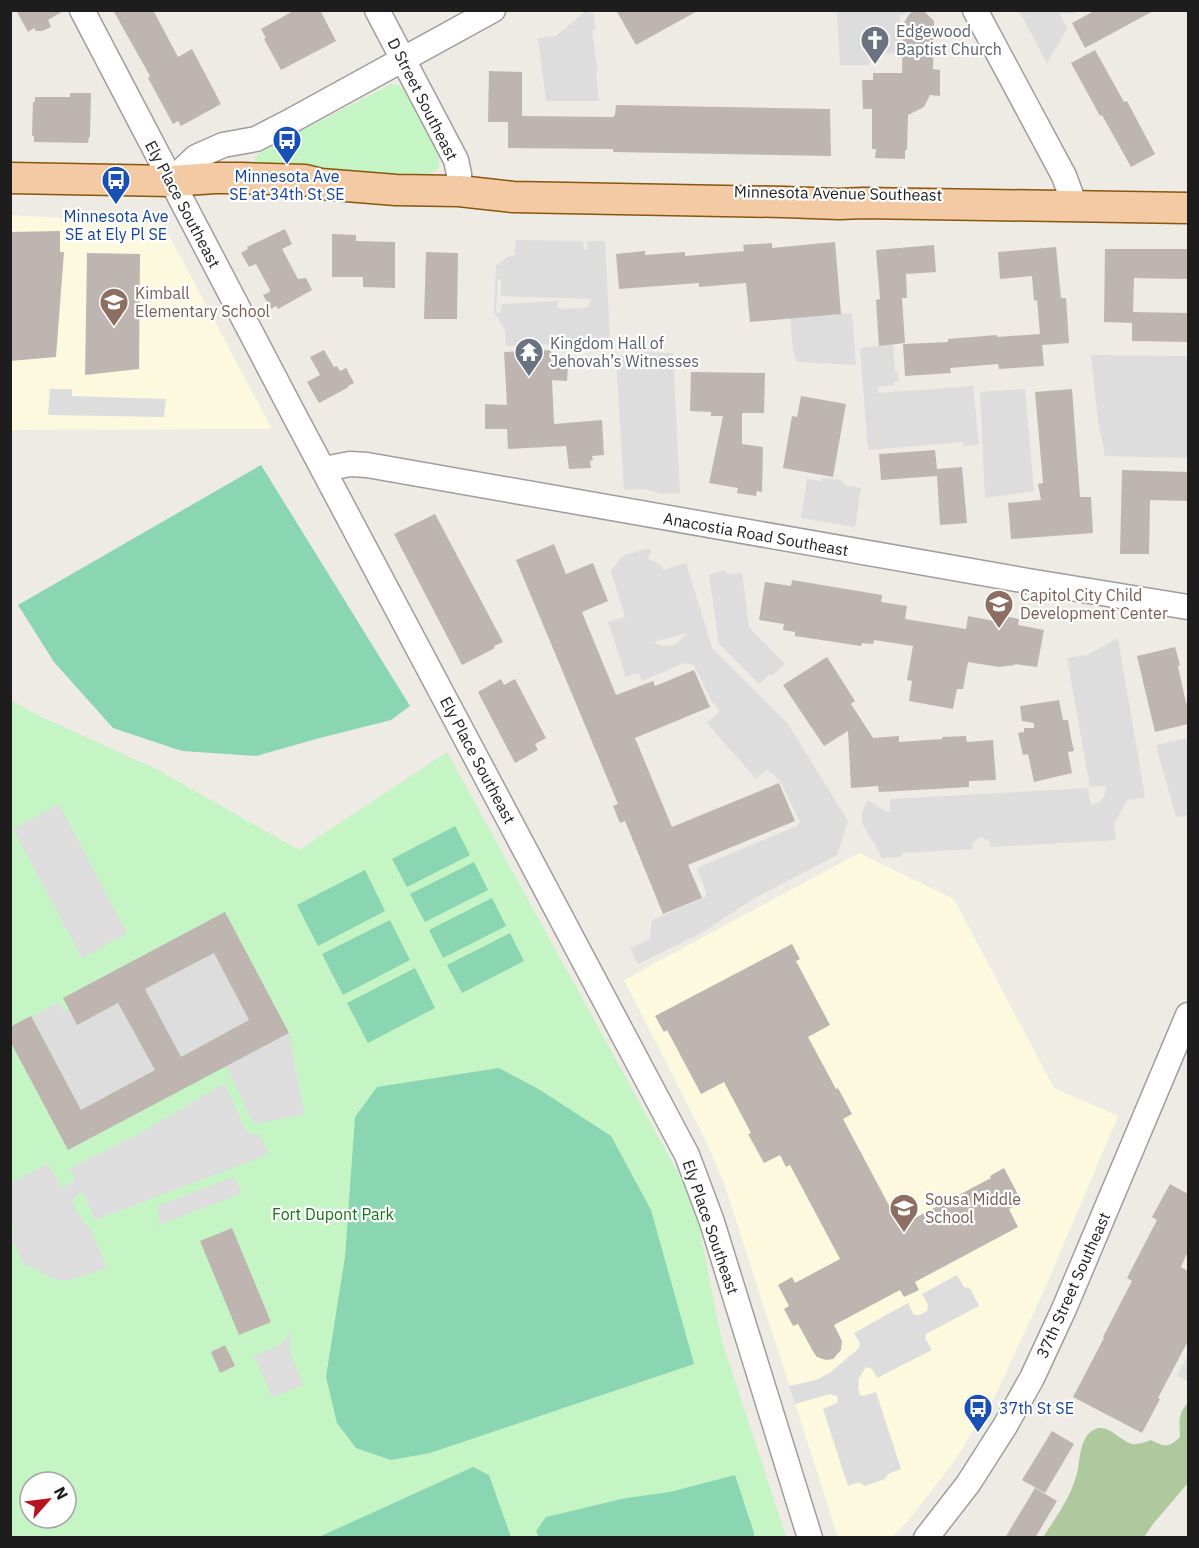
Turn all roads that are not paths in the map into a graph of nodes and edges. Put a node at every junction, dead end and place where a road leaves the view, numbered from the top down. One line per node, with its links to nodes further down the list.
1 (81, 10): 9 (street, Ely Place Southeast)
2 (377, 10): 5 (street, D Street Southeast)
3 (493, 10): 5 (street)
4 (975, 10): 13 (street)
5 (403, 59): 6 (street); 11 (street, D Street Southeast)
6 (256, 139): 8 (street); 9 (street)
7 (10, 178): 9 (main road, Minnesota Avenue Southeast)
8 (241, 178): 9 (main road, Minnesota Avenue Southeast); 10 (main road, Minnesota Avenue Southeast)
9 (171, 181): 10 (main road, Minnesota Avenue Southeast); 15 (street, Ely Place Southeast)
10 (321, 184): 11 (main road, Minnesota Avenue Southeast)
11 (474, 192): 13 (main road, Minnesota Avenue Southeast)
12 (1188, 200): 13 (main road, Minnesota Avenue Southeast)
13 (1073, 201): 14 (main road, Minnesota Avenue Southeast)
14 (1188, 208)
15 (324, 469): 16 (street, Anacostia Road Southeast); 18 (street, Ely Place Southeast)
16 (1188, 607)
17 (1188, 1015): 19 (street, 37th Street Southeast)
18 (810, 1538)
19 (926, 1538)

